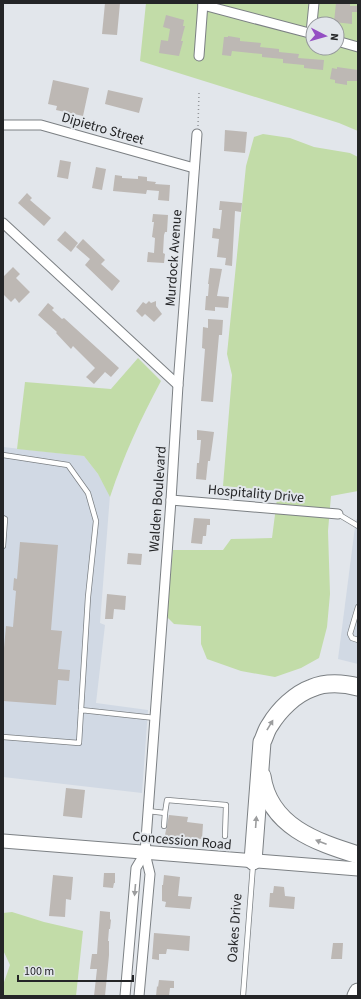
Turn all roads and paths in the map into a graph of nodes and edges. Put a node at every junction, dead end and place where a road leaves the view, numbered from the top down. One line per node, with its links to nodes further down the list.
1 (314, 3): 3 (street)
2 (203, 4): 4 (street); 7 (street)
3 (313, 16)
4 (305, 31)
5 (345, 43): 6 (street)
6 (358, 47)
7 (199, 56)
8 (199, 94): 10 (path)
9 (3, 125): 11 (street, Dipietro Street)
10 (197, 134): 11 (street, Murdock Avenue)
11 (194, 168): 13 (street, Murdock Avenue)
12 (3, 223): 13 (street)
13 (178, 385): 15 (street, Walden Boulevard)
14 (3, 454): 23 (lane)
15 (171, 500): 16 (street, Hospitality Drive); 24 (street, Walden Boulevard)
16 (338, 514): 18 (lane)
17 (3, 518): 19 (lane)
18 (358, 526)
19 (3, 546)
20 (358, 607): 21 (lane)
21 (358, 640)
22 (358, 687): 26 (highway, one-way to 22)
23 (82, 710): 24 (lane); 25 (lane)
24 (155, 718): 27 (street, Walden Boulevard)
25 (3, 737)
26 (260, 762): 33 (highway, one-way to 26); 34 (highway, one-way to 26)
27 (148, 811): 28 (lane); 32 (street, Walden Boulevard)
28 (165, 813): 29 (lane); 30 (lane)
29 (164, 826)
30 (225, 836)
31 (3, 841): 32 (street, Concession Road)
32 (145, 853): 34 (street, Concession Road); 36 (street, Walden Boulevard, one-way to 36); 37 (street, Walden Boulevard)
33 (358, 854)
34 (253, 861): 35 (street, Concession Road); 41 (lane, Oakes Drive)
35 (358, 869)
36 (130, 943): 37 (street); 39 (street, Walden Boulevard)
37 (144, 944): 40 (street, Walden Boulevard)
38 (358, 992): 42 (highway)
39 (125, 996)
40 (139, 996)
41 (243, 996)
42 (356, 996)

